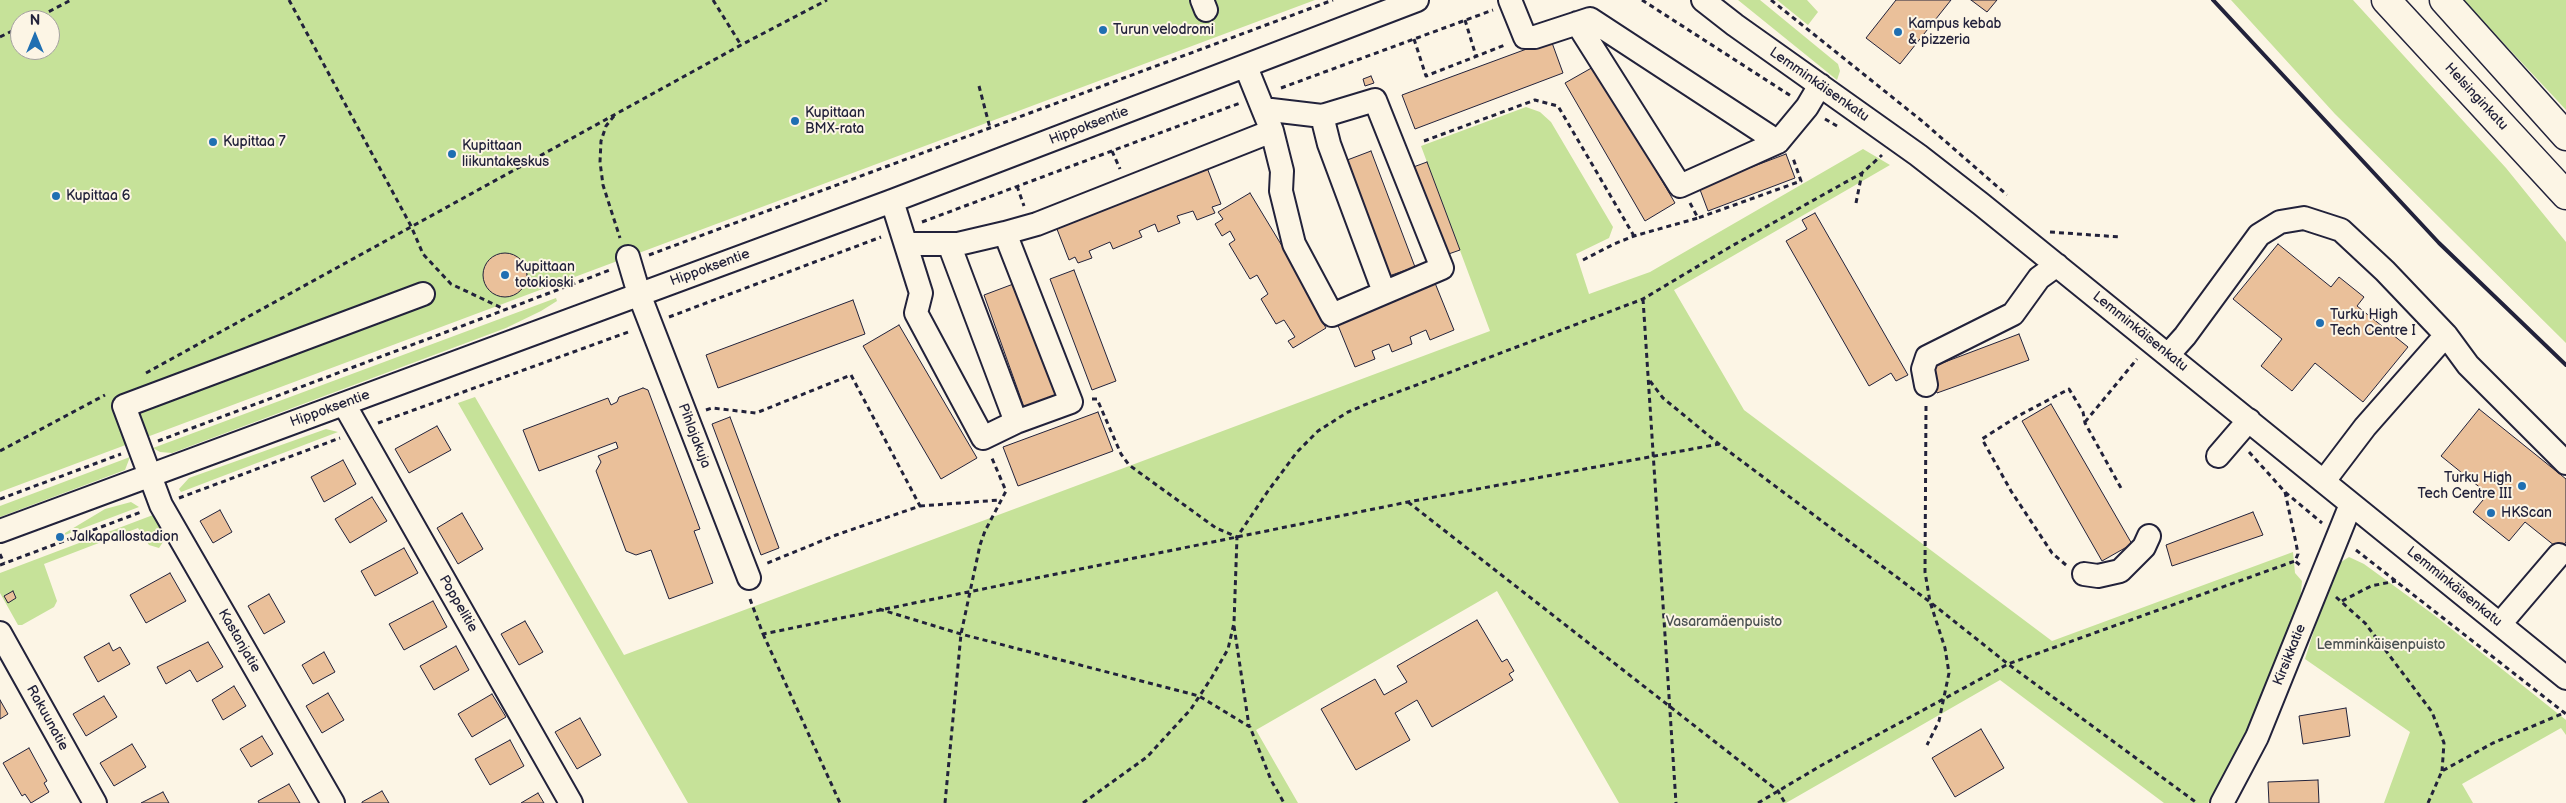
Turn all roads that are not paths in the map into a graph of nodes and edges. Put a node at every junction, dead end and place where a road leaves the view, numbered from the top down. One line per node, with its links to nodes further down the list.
1 (1417, 0): 7 (street, Hippoksentie)
2 (1703, 0): 8 (street, Lemminkäisenkatu)
3 (2386, 0): 14 (highway, Helsinginkatu)
4 (2444, 0): 12 (highway)
5 (1510, 2): 6 (street)
6 (1577, 23): 13 (street); 13 (street)
7 (1246, 66): 9 (street); 15 (street, Hippoksentie)
8 (1820, 85): 13 (street); 20 (street, Lemminkäisenkatu)
9 (1261, 103): 10 (street); 11 (street)
10 (1322, 116): 21 (street); 21 (street)
11 (1272, 131): 16 (street); 21 (street)
12 (2566, 136)
13 (1781, 138)
14 (2566, 195)
15 (892, 201): 17 (street); 23 (street, Hippoksentie)
16 (1005, 233): 18 (street); 28 (street)
17 (904, 237): 18 (street); 28 (street)
18 (949, 244): 28 (street)
19 (629, 260): 23 (street, Pihlajakuja)
20 (2058, 265): 25 (street, Lemminkäisenkatu); 26 (street)
21 (1384, 292)
22 (423, 294): 32 (street, Kastanjatie)
23 (639, 294): 27 (street, Hippoksentie); 38 (street, Pihlajakuja)
24 (2446, 335): 25 (street); 31 (street); 33 (street)
25 (2168, 355): 29 (street, Lemminkäisenkatu)
26 (1926, 385)
27 (344, 404): 32 (street, Hippoksentie); 45 (street, Poppelitie)
28 (1016, 422)
29 (2242, 428): 30 (street); 33 (street, Lemminkäisenkatu)
30 (2218, 456)
31 (2566, 463)
32 (150, 476): 35 (street, Hippoksentie); 44 (street, Kastanjatie)
33 (2324, 481): 34 (street, Lemminkäisenkatu)
34 (2352, 504): 40 (street, Lemminkäisenkatu); 46 (street, Kirsikkatie)
35 (0, 531)
36 (2149, 536): 39 (street)
37 (2559, 555): 40 (street)
38 (747, 574)
39 (2084, 574)
40 (2500, 624): 42 (street, Lemminkäisenkatu)
41 (0, 633): 43 (street, Rakuunatie)
42 (2563, 668)
43 (95, 803)
44 (333, 803)
45 (571, 803)
46 (2222, 803)

